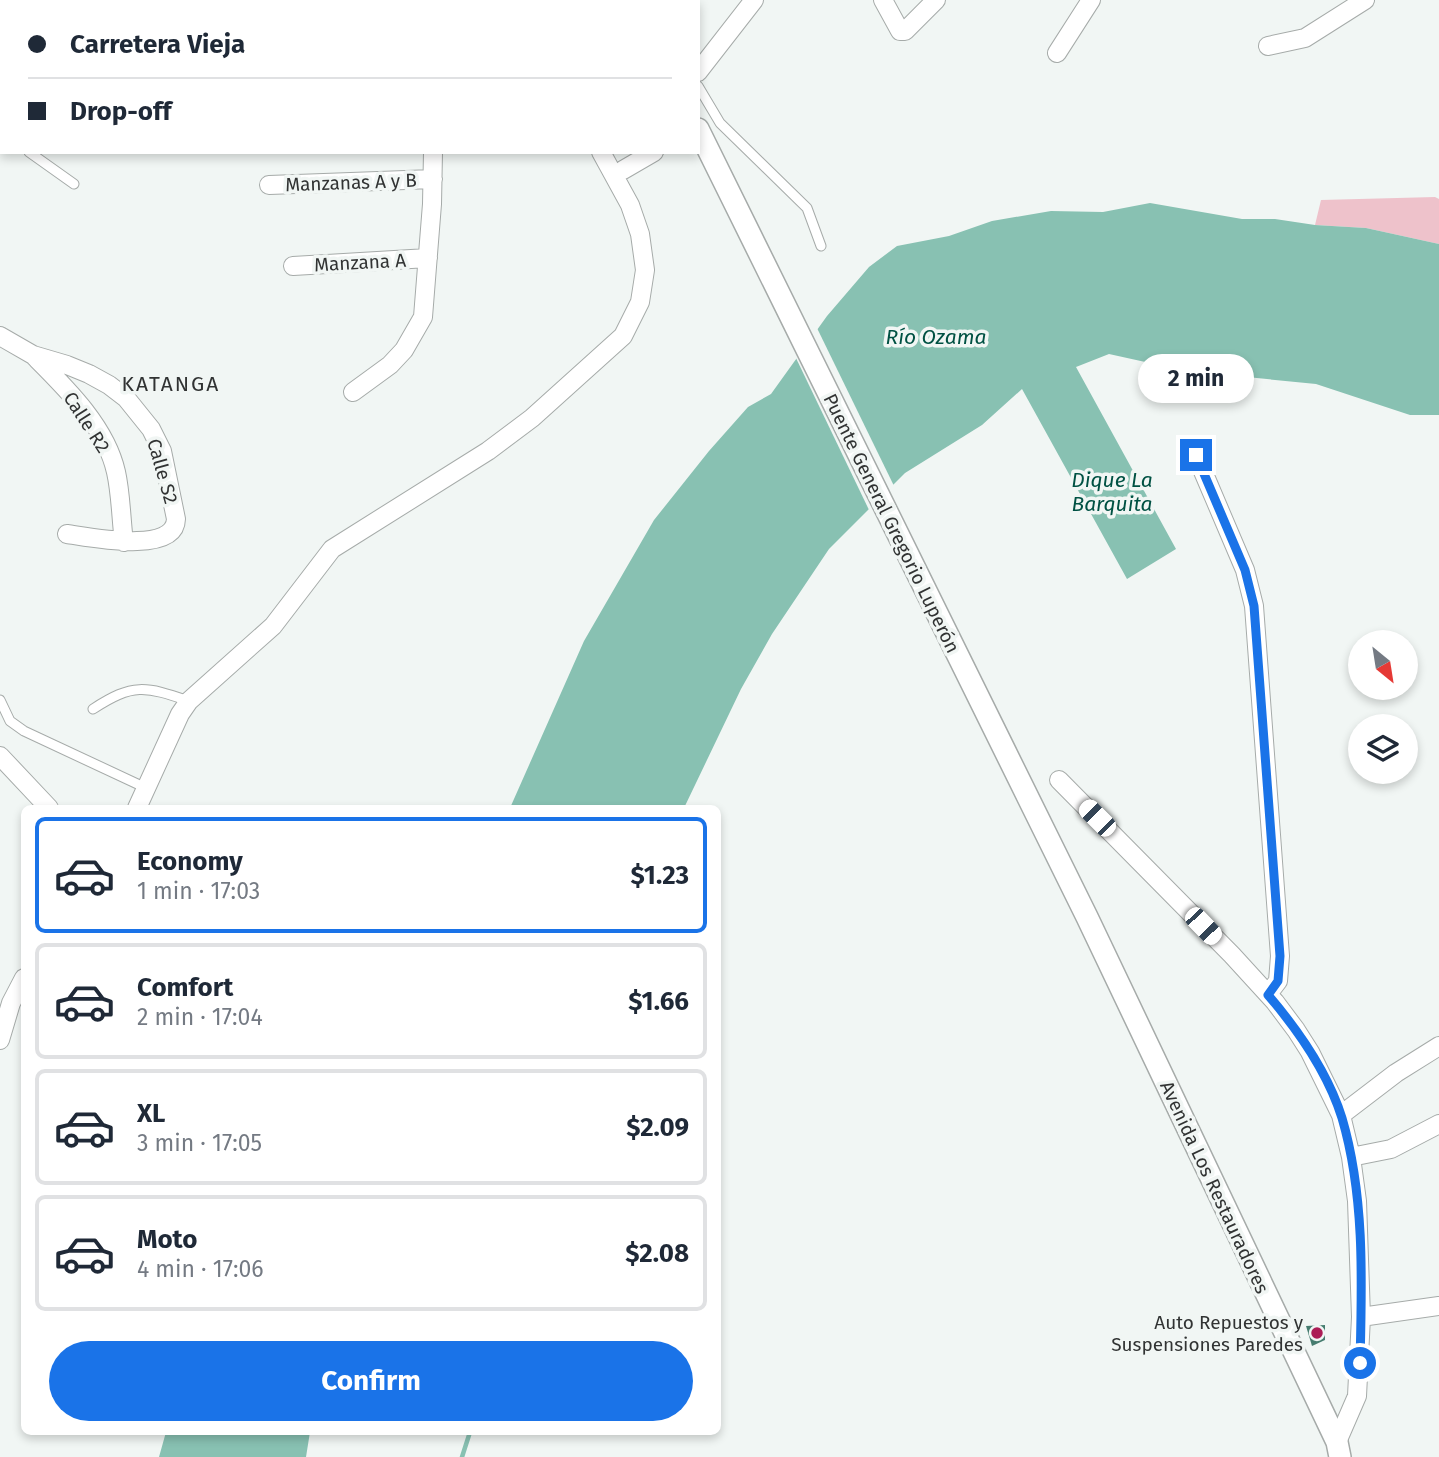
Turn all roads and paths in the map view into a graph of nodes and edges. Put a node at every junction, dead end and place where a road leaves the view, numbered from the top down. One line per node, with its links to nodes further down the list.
1 (754, 0): 8 (street)
2 (883, 0): 3 (street)
3 (936, 0)
4 (1091, 0): 7 (street)
5 (1365, 0): 6 (street)
6 (1268, 46)
7 (1057, 53)
8 (700, 69)
9 (700, 89): 20 (lane)
10 (700, 133): 37 (street, Puente General Gregorio Luperón)
11 (32, 154): 18 (lane)
12 (433, 154): 17 (street)
13 (603, 154): 16 (street)
14 (629, 154): 16 (street)
15 (651, 154): 16 (street)
16 (620, 176): 30 (street)
17 (433, 179): 19 (street, Manzanas A y B); 21 (street)
18 (74, 184)
19 (269, 185)
20 (821, 246)
21 (428, 258): 22 (street, Manzana A); 25 (street)
22 (293, 266)
23 (0, 336): 24 (street)
24 (33, 355): 28 (street, Calle R2); 28 (street, Calle S2)
25 (354, 392)
26 (1196, 455): 39 (street)
27 (67, 534): 28 (street)
28 (124, 542)
29 (0, 699): 34 (lane)
30 (189, 701): 31 (lane); 34 (street)
31 (93, 709)
32 (0, 756): 35 (street)
33 (1059, 780): 39 (street)
34 (146, 788): 36 (street)
35 (47, 805)
36 (138, 805)
37 (1087, 917): 47 (street, Avenida Los Restauradores)
38 (21, 984): 40 (street)
39 (1268, 995): 42 (street)
40 (0, 1040)
41 (1439, 1046): 42 (street)
42 (1341, 1115): 44 (street)
43 (1439, 1124): 44 (street)
44 (1351, 1157): 46 (street)
45 (1439, 1306): 46 (street)
46 (1361, 1317): 47 (street)
47 (1338, 1449)

